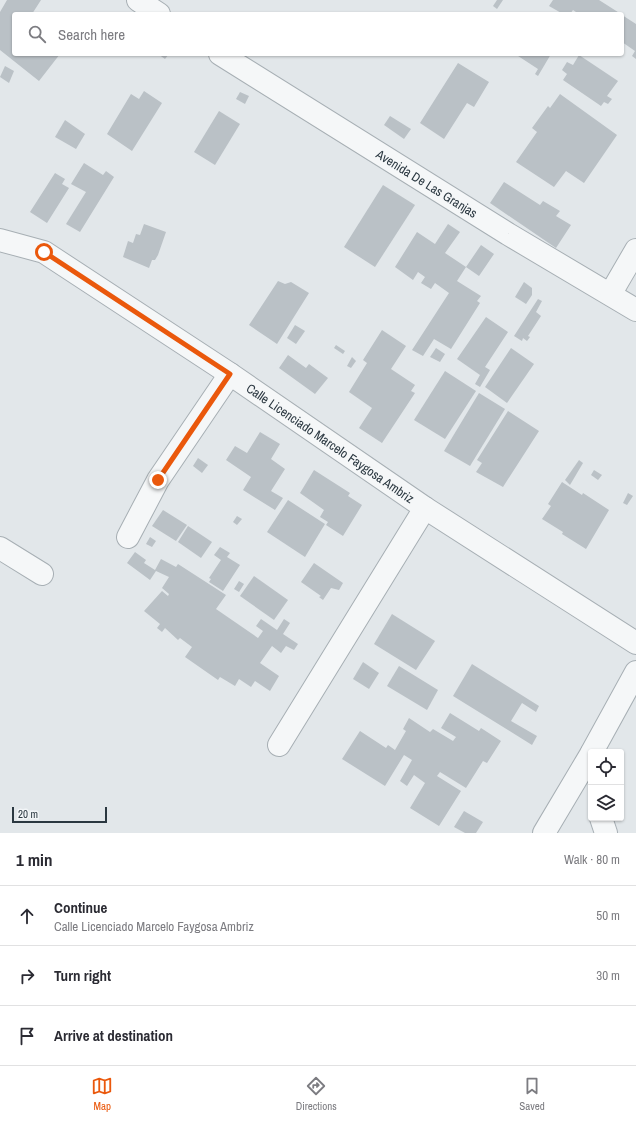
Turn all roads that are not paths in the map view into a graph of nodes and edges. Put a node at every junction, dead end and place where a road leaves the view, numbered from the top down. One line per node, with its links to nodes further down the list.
1 (138, 0): 2 (street)
2 (156, 12)
3 (223, 56): 6 (street, Avenida De Las Granjas)
4 (0, 240): 8 (street, Calle Licenciado Marcelo Faygosa Ambriz)
5 (636, 250): 6 (street)
6 (611, 293): 7 (street, Avenida De Las Granjas)
7 (636, 310)
8 (230, 374): 9 (street, Calle Licenciado Marcelo Faygosa Ambriz); 10 (street)
9 (425, 508): 13 (street, Calle Licenciado Marcelo Faygosa Ambriz); 15 (street)
10 (128, 537)
11 (0, 548): 12 (street)
12 (42, 574)
13 (636, 643)
14 (636, 672): 16 (street)
15 (279, 744)
16 (593, 749)
17 (588, 759): 19 (street)
18 (602, 821): 20 (street)
19 (544, 833)
20 (606, 833)

